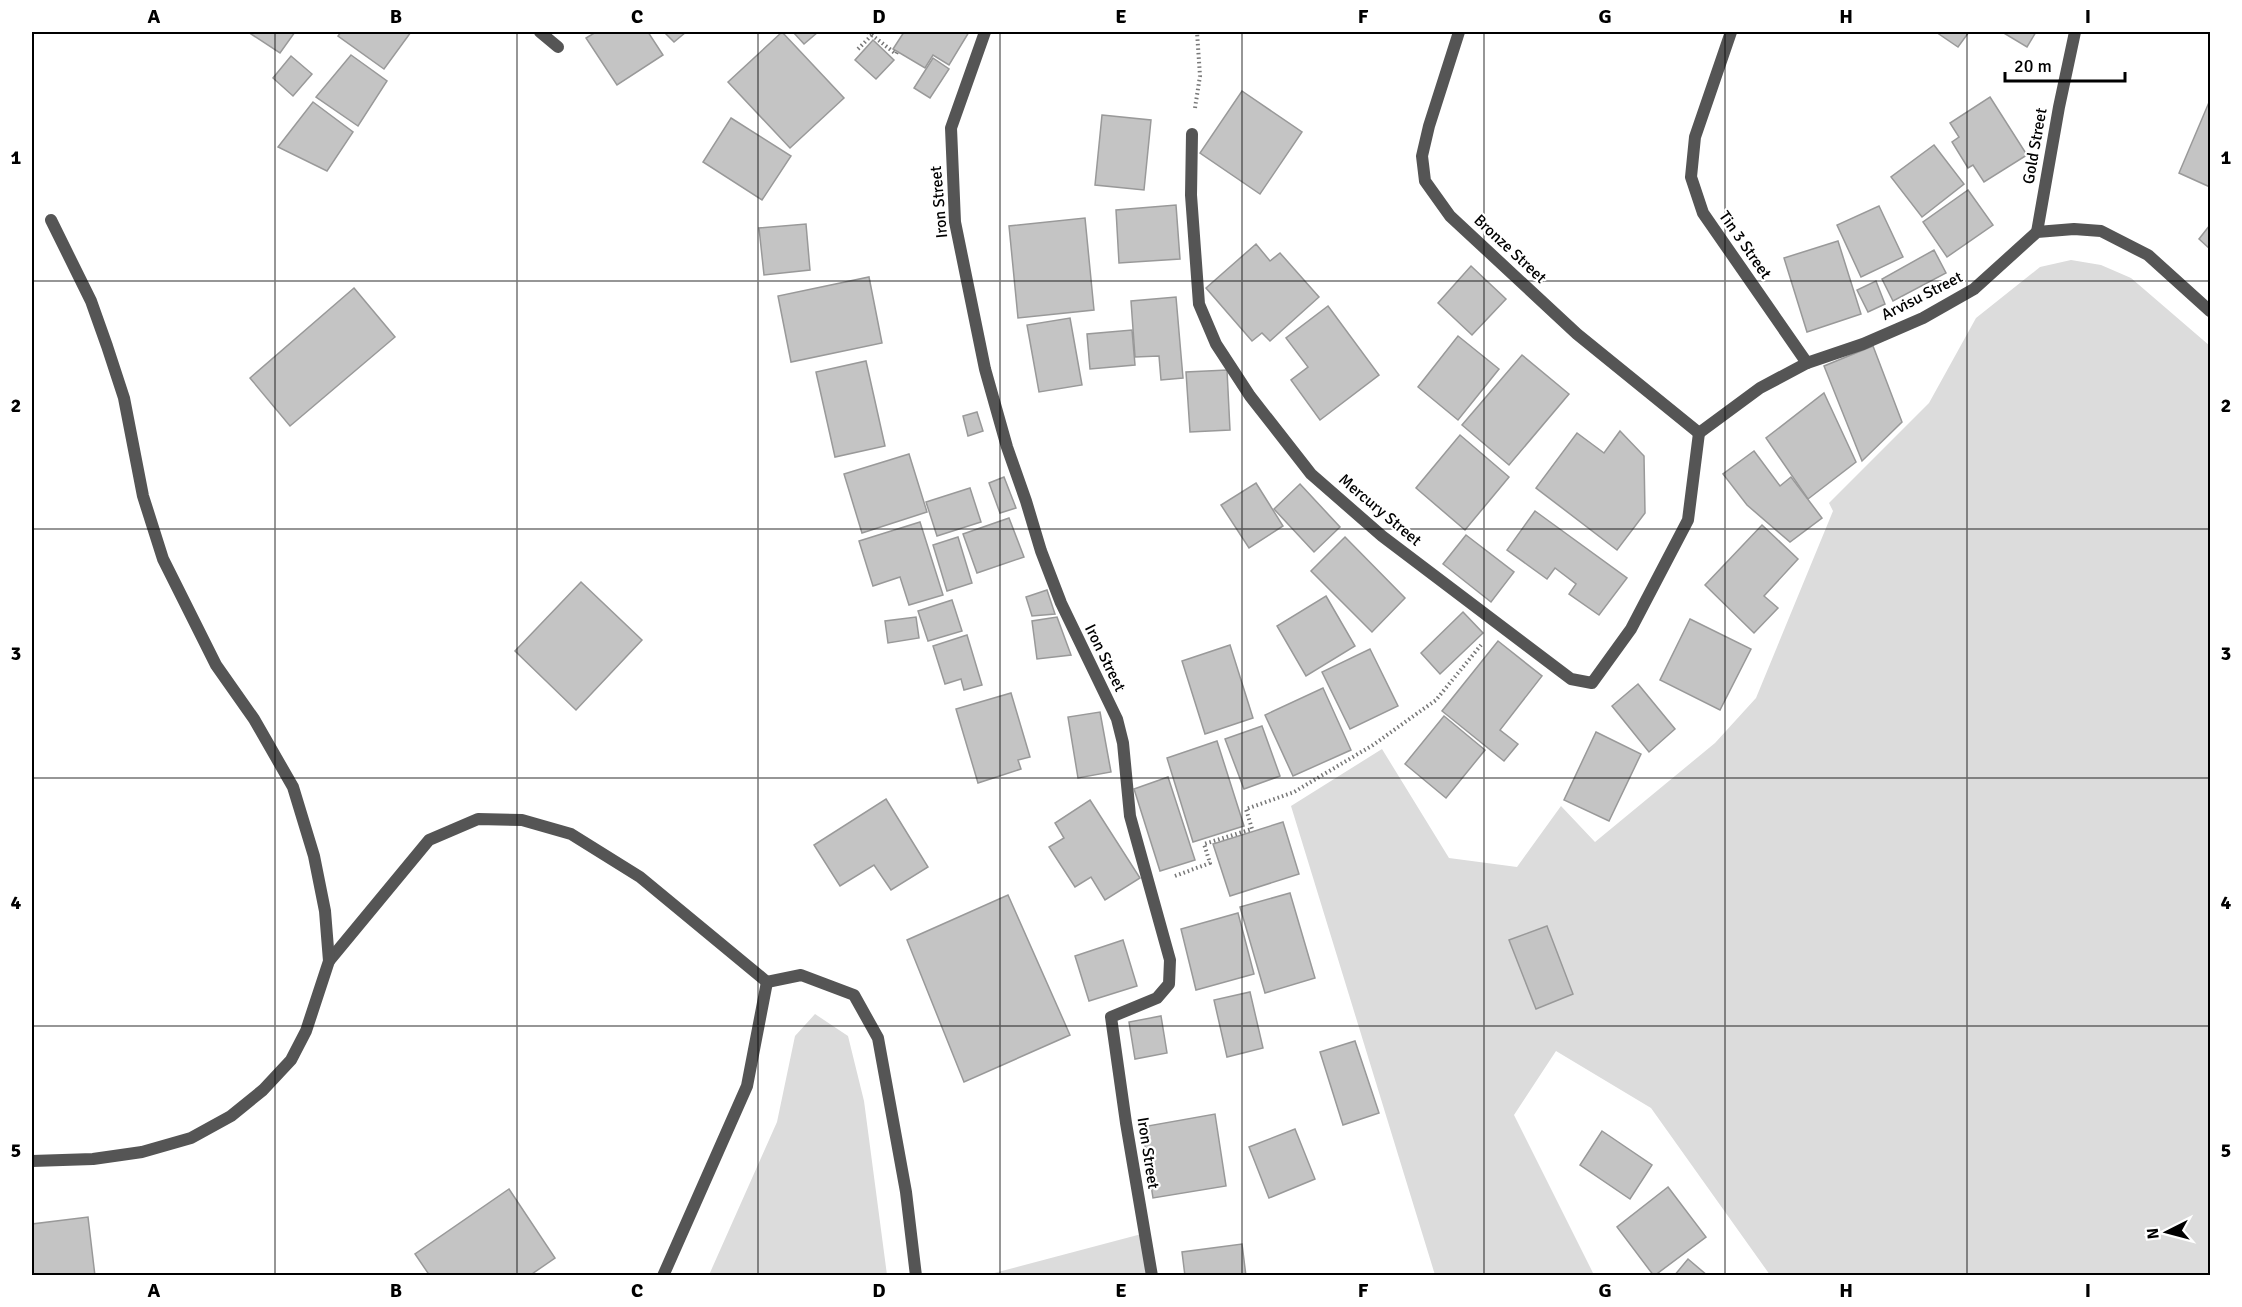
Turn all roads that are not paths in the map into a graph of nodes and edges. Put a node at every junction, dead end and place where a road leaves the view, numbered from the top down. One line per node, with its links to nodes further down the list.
1 (540, 32): 6 (street)
2 (985, 32): 18 (street, Iron Street)
3 (1459, 32): 12 (street, Bronze Street)
4 (1731, 32): 11 (street, Tin 3 Street)
5 (2075, 32): 9 (street, Gold Street)
6 (558, 46)
7 (1192, 134): 12 (street, Mercury Street)
8 (51, 220): 13 (street)
9 (2037, 232): 10 (street); 11 (street, Arvisu Street)
10 (2211, 311)
11 (1807, 363): 12 (street, Arvisu Street)
12 (1699, 433)
13 (329, 961): 14 (street); 15 (street)
14 (767, 982): 16 (street); 17 (street)
15 (32, 1161)
16 (663, 1275)
17 (916, 1275)
18 (1152, 1275)

